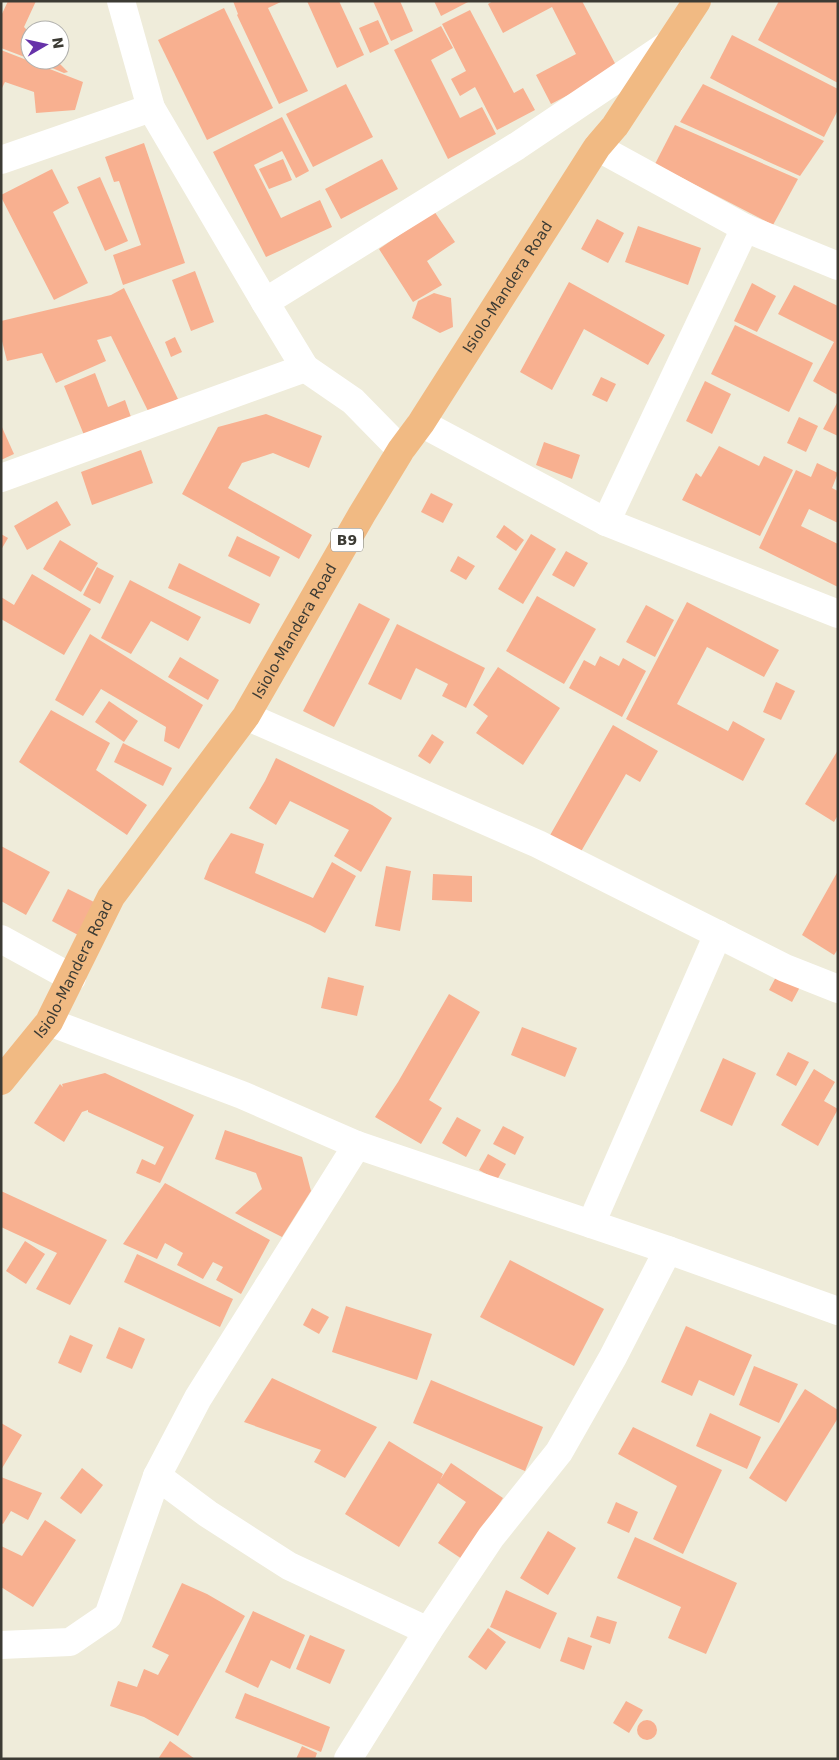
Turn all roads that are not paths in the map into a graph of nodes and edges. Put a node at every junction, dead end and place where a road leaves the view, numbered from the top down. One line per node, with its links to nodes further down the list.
1 (121, 1): 4 (street)
2 (697, 1): 3 (highway, Isiolo-Mandera Road / B9)
3 (670, 42): 5 (highway, Isiolo-Mandera Road / B9); 9 (street)
4 (151, 108): 6 (street); 9 (street)
5 (597, 147): 7 (street); 11 (highway, Isiolo-Mandera Road / B9)
6 (1, 160)
7 (745, 228): 8 (street); 14 (street)
8 (838, 266)
9 (265, 302): 10 (street)
10 (306, 368): 12 (street); 13 (street)
11 (421, 424): 12 (highway, Isiolo-Mandera Road / B9); 14 (street)
12 (401, 450): 16 (highway, Isiolo-Mandera Road / B9)
13 (1, 478)
14 (606, 522): 15 (street)
15 (838, 614)
16 (246, 716): 17 (street); 19 (highway, Isiolo-Mandera Road / B9)
17 (718, 934): 20 (street); 24 (street)
18 (1, 939): 19 (street)
19 (72, 978): 21 (highway, Isiolo-Mandera Road / B9)
20 (838, 989)
21 (49, 1022): 22 (highway, Isiolo-Mandera Road / B9); 23 (street)
22 (1, 1081)
23 (357, 1145): 24 (street); 27 (street)
24 (591, 1224): 25 (street)
25 (668, 1250): 26 (street); 28 (street)
26 (838, 1311)
27 (157, 1476): 28 (street); 29 (street)
28 (428, 1631): 30 (street)
29 (1, 1645)
30 (348, 1759)

